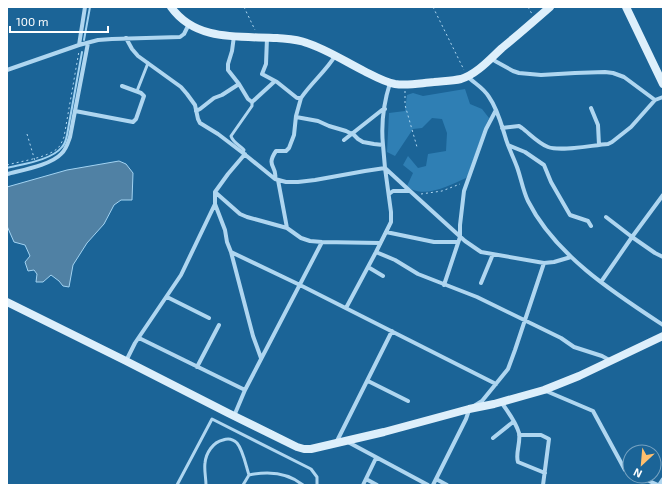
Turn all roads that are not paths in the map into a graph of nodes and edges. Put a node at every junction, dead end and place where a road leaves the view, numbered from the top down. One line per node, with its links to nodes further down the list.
1 (85, 7): 10 (street)
2 (171, 7): 5 (street)
3 (550, 7): 12 (street)
4 (626, 7): 19 (street)
5 (189, 24): 6 (street); 7 (street)
6 (234, 36): 8 (street); 18 (street)
7 (126, 38): 9 (street); 13 (street)
8 (268, 38): 11 (street); 16 (street)
9 (88, 43): 10 (street); 29 (street)
10 (79, 46): 14 (street)
11 (335, 56): 17 (street); 23 (street)
12 (492, 57): 15 (street); 24 (street)
13 (148, 63): 21 (lane); 30 (street)
14 (7, 70)
15 (467, 76): 17 (street); 28 (street)
16 (275, 81): 23 (street); 25 (street)
17 (390, 82): 27 (street)
18 (239, 84): 25 (street); 30 (street)
19 (663, 84)
20 (122, 86): 21 (street)
21 (137, 91): 29 (street)
22 (663, 96): 24 (street)
23 (301, 98): 31 (street)
24 (655, 100): 37 (street)
25 (252, 102): 38 (lane)
26 (591, 108): 37 (street)
27 (385, 109): 33 (street); 35 (street)
28 (496, 110): 32 (street); 51 (street)
29 (75, 111): 40 (street)
30 (196, 111): 38 (street)
31 (296, 117): 33 (street); 41 (street)
32 (502, 128): 36 (street); 37 (street)
33 (352, 134): 34 (street); 35 (street)
34 (344, 140)
35 (383, 145): 39 (street)
36 (508, 145): 48 (street); 59 (street)
37 (599, 145)
38 (244, 153): 41 (street); 43 (street)
39 (385, 168): 41 (street); 42 (street); 44 (street)
40 (7, 174)
41 (277, 180): 49 (street)
42 (410, 191): 44 (street); 51 (street)
43 (215, 192): 46 (street); 49 (street)
44 (389, 194): 50 (street)
45 (663, 195): 52 (street)
46 (215, 204): 56 (street); 68 (street)
47 (606, 217): 52 (street)
48 (591, 226)
49 (287, 228): 53 (street)
50 (386, 232): 54 (street); 55 (street)
51 (460, 237): 54 (street); 58 (street)
52 (632, 237): 60 (street); 64 (street)
53 (322, 242): 55 (street); 66 (street)
54 (458, 242): 67 (street)
55 (380, 243): 57 (street)
56 (231, 252): 66 (street); 78 (street)
57 (376, 252): 62 (street); 67 (street)
58 (493, 254): 61 (street); 65 (street)
59 (571, 257): 61 (street); 64 (street)
60 (663, 257)
61 (544, 263): 72 (street)
62 (368, 266): 63 (street); 70 (street)
63 (383, 276)
64 (601, 282): 73 (street)
65 (481, 283)
66 (300, 285): 70 (street); 78 (street)
67 (444, 285): 72 (street)
68 (167, 297): 71 (street); 77 (street)
69 (7, 302): 79 (street)
70 (346, 308): 75 (street)
71 (209, 318)
72 (524, 320): 80 (street); 83 (street)
73 (663, 323)
74 (218, 324): 81 (street)
75 (392, 331): 82 (street); 83 (street)
76 (663, 336): 80 (street)
77 (139, 338): 79 (street); 81 (street)
78 (262, 358): 84 (street)
79 (126, 361): 89 (street)
80 (612, 361): 85 (street)
81 (197, 367): 84 (street)
82 (368, 381): 86 (street); 94 (street)
83 (496, 384): 88 (street)
84 (245, 390): 89 (street)
85 (544, 390): 87 (street); 96 (street)
86 (408, 401)
87 (501, 402): 88 (street); 90 (street)
88 (469, 410): 93 (street); 100 (street)
89 (234, 416): 94 (street)
90 (513, 422): 91 (street); 92 (street)
91 (519, 435): 97 (street); 97 (street)
92 (493, 438)
93 (345, 441): 94 (street); 95 (street)
94 (336, 443)
95 (376, 458): 99 (street); 109 (street)
96 (622, 465)
97 (545, 473): 112 (street)
98 (249, 475): 103 (lane); 104 (lane); 105 (lane)
99 (366, 479): 107 (street); 108 (street)
100 (436, 479): 110 (street); 111 (street)
101 (663, 479): 113 (street)
102 (177, 485): 106 (lane)
103 (206, 485)
104 (242, 485)
105 (303, 485)
106 (317, 485)
107 (363, 485)
108 (377, 485)
109 (428, 485)
110 (433, 485)
111 (448, 485)
112 (543, 485)
113 (659, 485)

